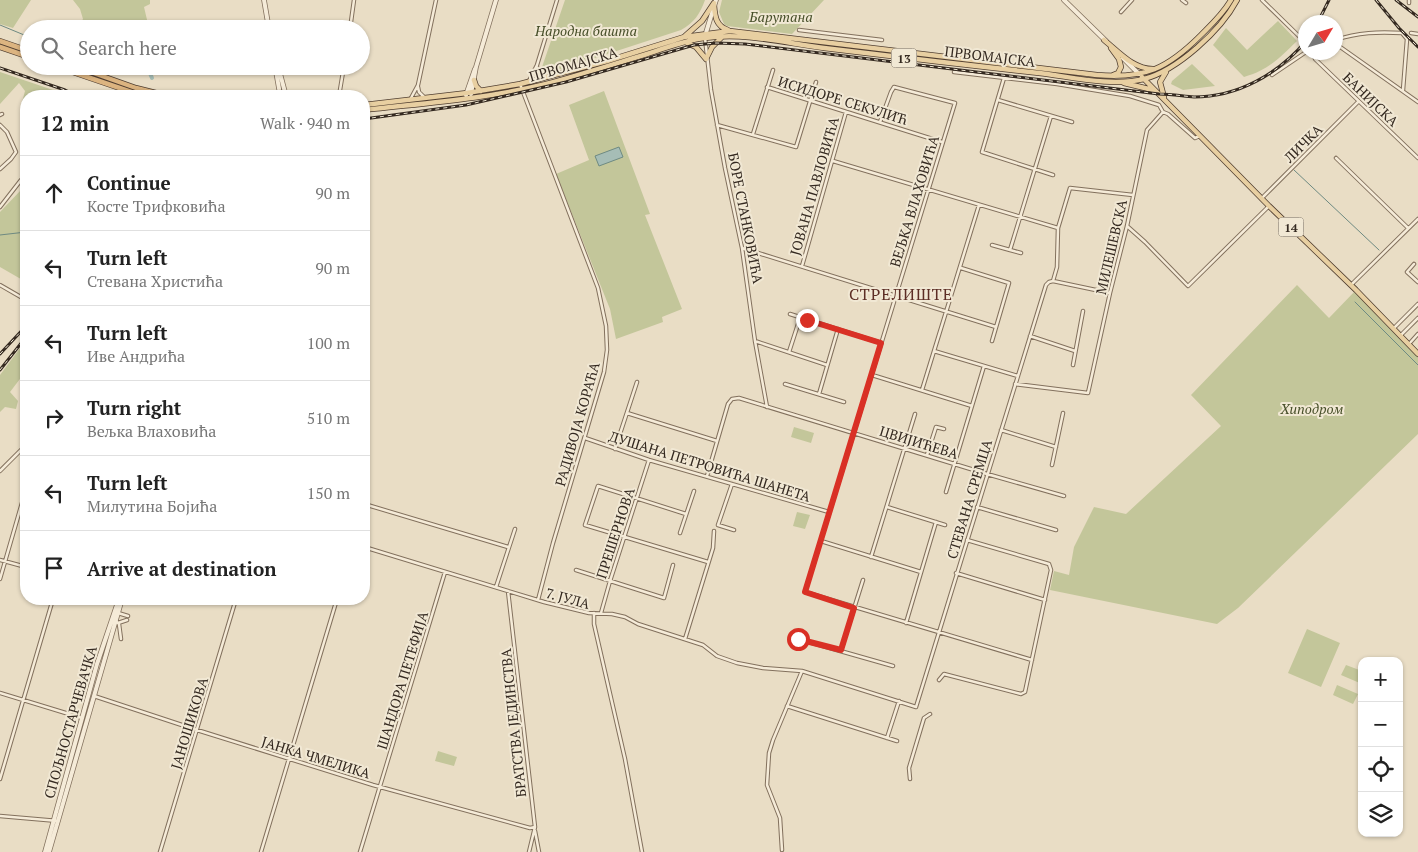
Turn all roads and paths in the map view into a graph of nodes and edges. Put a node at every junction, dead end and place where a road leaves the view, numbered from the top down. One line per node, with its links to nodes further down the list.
1 (264, 0): 15 (street)
2 (354, 0): 16 (street)
3 (436, 0): 59 (street)
4 (496, 0): 39 (street)
5 (557, 0): 37 (street)
6 (1064, 0): 27 (street)
7 (1132, 0): 14 (street)
8 (1182, 0): 13 (street)
9 (1231, 0): 38 (main road, 13)
10 (1237, 0): 40 (main road, 13)
11 (1262, 0): 22 (street)
12 (715, 2): 18 (main road); 21 (street); 25 (main road)
13 (1186, 3)
14 (1121, 12)
15 (267, 20)
16 (351, 20)
17 (799, 30): 26 (street)
18 (730, 31): 21 (main road, ПРВОМАЈСКА / 13); 50 (main road, ПРВОМАЈСКА / 13)
19 (1412, 34): 20 (street)
20 (1418, 34)
21 (705, 35): 23 (main road, ПРВОМАЈСКА / 13); 25 (main road, ПРВОМАЈСКА / 13); 35 (street, БОРЕ СТАНКОВИЋА)
22 (1298, 35)
23 (722, 37): 35 (main road); 55 (main road, ПРВОМАЈСКА / 13)
24 (1343, 38): 67 (street)
25 (683, 40): 35 (main road); 51 (main road, ПРВОМАЈСКА / 13); 66 (main road, ПРВОМАЈСКА / 13)
26 (882, 40)
27 (1104, 40): 29 (street); 38 (main road)
28 (0, 41): 31 (highway)
29 (1108, 44): 43 (street); 50 (main road)
30 (0, 47): 33 (highway)
31 (20, 48)
32 (1343, 49): 67 (street)
33 (20, 54)
34 (1298, 57): 49 (street)
35 (706, 59): 86 (street, БОРЕ СТАНКОВИЋА)
36 (1316, 60): 76 (street, БАНИЈСКА)
37 (537, 65): 51 (street); 56 (street)
38 (1163, 66): 43 (main road, 13)
39 (476, 67): 54 (street); 70 (street)
40 (1168, 69): 53 (main road, 13); 72 (main road)
41 (773, 70): 60 (street)
42 (954, 72): 52 (street)
43 (1139, 74): 50 (main road, ПРВОМАЈСКА / 13); 53 (main road, 14)
44 (81, 75): 61 (highway)
45 (99, 75): 62 (highway)
46 (278, 75): 63 (street)
47 (280, 75): 64 (street)
48 (342, 75): 65 (street)
49 (1272, 75)
50 (1111, 76)
51 (544, 78): 56 (main road, ПРВОМАЈСКА / 13)
52 (1004, 78): 74 (street); 81 (street)
53 (1144, 79): 55 (main road, ПРВОМАЈСКА / 13); 69 (main road, 14)
54 (474, 80): 68 (main road); 70 (street)
55 (1118, 81): 69 (main road)
56 (528, 82): 58 (main road, ПРВОМАЈСКА / 13)
57 (816, 82): 75 (street)
58 (520, 84): 66 (street, РАДИВОЈА КОРАЋА); 68 (main road, ПРВОМАЈСКА / 13)
59 (418, 86): 71 (street); 73 (street)
60 (767, 88): 75 (street, ИСИДОРЕ СЕКУЛИЋ); 87 (street)
61 (125, 90)
62 (144, 90)
63 (279, 90)
64 (284, 90)
65 (340, 90)
66 (522, 90): 70 (main road, ПРВОМАЈСКА / 13); 161 (street, РАДИВОЈА КОРАЋА)
67 (1403, 90): 77 (street)
68 (481, 91): 70 (main road, ПРВОМАЈСКА / 13)
69 (1157, 92): 72 (main road, 14)
70 (468, 95): 71 (main road, ПРВОМАЈСКА / 13); 79 (main road, ПРВОМАЈСКА / 13)
71 (426, 98): 73 (main road, ПРВОМАЈСКА / 13)
72 (1165, 99): 88 (main road, 14)
73 (410, 100): 78 (main road, ПРВОМАЈСКА / 13)
74 (998, 100): 82 (street); 94 (street)
75 (810, 101): 80 (street, ИСИДОРЕ СЕКУЛИЋ); 87 (street)
76 (1358, 102): 91 (street, БАНИЈСКА); 99 (street, ЛИЧКА)
77 (1418, 102)
78 (370, 104)
79 (370, 109)
80 (846, 112): 83 (street, ИСИДОРЕ СЕКУЛИЋ); 92 (street, ЈОВАНА ПАВЛОВИЋА)
81 (1163, 112): 88 (street); 98 (street, МИЛЕШЕВСКА)
82 (1051, 116): 84 (street); 94 (street)
83 (880, 122): 89 (street, ИСИДОРЕ СЕКУЛИЋ); 89 (street, ВЕЉКА ВЛАХОВИЋА)
84 (1072, 122)
85 (0, 124): 93 (street)
86 (717, 125): 87 (street); 109 (street, БОРЕ СТАНКОВИЋА)
87 (753, 134)
88 (1200, 136): 99 (main road, 14)
89 (942, 142): 97 (street, ВЕЉКА ВЛАХОВИЋА)
90 (1336, 158): 107 (street)
91 (1418, 158)
92 (833, 161): 97 (street); 113 (street, ЈОВАНА ПАВЛОВИЋА)
93 (0, 168)
94 (1036, 170): 95 (street); 103 (street)
95 (1053, 175)
96 (20, 181): 102 (street)
97 (928, 190): 100 (street); 120 (street, ВЕЉКА ВЛАХОВИЋА)
98 (1133, 195): 105 (street, МИЛЕШЕВСКА); 106 (street)
99 (1262, 198): 101 (main road, 14)
100 (979, 205): 103 (street); 114 (street)
101 (1269, 206): 105 (street); 118 (main road, 14)
102 (0, 207)
103 (1020, 218): 106 (street); 110 (street)
104 (1418, 218): 107 (street)
105 (1127, 226): 119 (street, МИЛЕШЕВСКА)
106 (1058, 228): 115 (street)
107 (1408, 228): 118 (street)
108 (992, 245): 110 (street)
109 (742, 248): 113 (street); 134 (street, БОРЕ СТАНКОВИЋА)
110 (1010, 250): 111 (street)
111 (1021, 253)
112 (1414, 264): 116 (street)
113 (802, 267): 120 (street)
114 (961, 268): 124 (street); 128 (street)
115 (1053, 281): 119 (street); 132 (street, СТЕВАНА СРЕМЦА)
116 (1418, 282)
117 (0, 285): 121 (street)
118 (1351, 285): 130 (main road, 14)
119 (1110, 293): 149 (street, МИЛЕШЕВСКА)
120 (896, 296): 124 (street); 136 (street, ВЕЉКА ВЛАХОВИЋА)
121 (20, 297)
122 (1418, 304): 130 (street)
123 (1083, 311): 139 (street)
124 (946, 312): 128 (street); 138 (street)
125 (790, 314): 126 (street)
126 (800, 318): 129 (street); 140 (street)
127 (1418, 318): 133 (street)
128 (996, 327): 135 (street)
129 (838, 329): 136 (street); 142 (street)
130 (1393, 329): 133 (main road, 14)
131 (1418, 334): 137 (street)
132 (1030, 336): 139 (street); 146 (street, СТЕВАНА СРЕМЦА)
133 (1400, 336): 137 (main road, 14)
134 (755, 341): 140 (street); 154 (street, БОРЕ СТАНКОВИЋА)
135 (992, 341)
136 (881, 343): 145 (street, ВЕЉКА ВЛАХОВИЋА)
137 (1408, 344): 141 (main road, 14)
138 (934, 351): 144 (street); 150 (street)
139 (1076, 351): 143 (street)
140 (788, 352): 142 (street)
141 (1418, 354)
142 (827, 365): 151 (street)
143 (1073, 365)
144 (984, 366): 146 (street); 153 (street)
145 (872, 375): 150 (street); 160 (street, ВЕЉКА ВЛАХОВИЋА)
146 (1018, 376): 149 (street, СТЕВАНА СРЕМЦА)
147 (637, 382): 155 (street)
148 (785, 384): 151 (street)
149 (1015, 384): 159 (street, СТЕВАНА СРЕМЦА)
150 (922, 390): 153 (street)
151 (819, 394): 152 (street)
152 (844, 402)
153 (972, 406): 169 (street)
154 (768, 407): 160 (street, ЦВИЈИЋЕВА); 162 (street, ЦВИЈИЋЕВА)
155 (627, 413): 162 (street); 165 (street)
156 (1063, 413): 163 (street)
157 (915, 414): 164 (street)
158 (944, 430): 167 (street)
159 (1001, 430): 163 (street, СТЕВАНА СРЕМЦА); 172 (street, СТЕВАНА СРЕМЦА)
160 (853, 433): 164 (street, ЦВИЈИЋЕВА); 183 (street, ВЕЉКА ВЛАХОВИЋА)
161 (584, 438): 165 (street, ДУШАНА ПЕТРОВИЋА ШАНЕТА); 212 (street, РАДИВОЈА КОРАЋА)
162 (717, 441): 173 (street)
163 (1056, 447): 170 (street)
164 (906, 448): 167 (street, ЦВИЈИЋЕВА); 180 (street)
165 (615, 449): 168 (street, ДУШАНА ПЕТРОВИЋА ШАНЕТА)
166 (20, 451): 171 (street)
167 (928, 455): 169 (street, ЦВИЈИЋЕВА)
168 (649, 460): 173 (street, ДУШАНА ПЕТРОВИЋА ШАНЕТА); 178 (street, ПРЕШЕРНОВА)
169 (955, 463): 172 (street, ЦВИЈИЋЕВА); 176 (street)
170 (1052, 465)
171 (0, 470)
172 (987, 474): 177 (street, ЦВИЈИЋЕВА); 181 (street, СТЕВАНА СРЕМЦА)
173 (707, 476): 174 (street, ДУШАНА ПЕТРОВИЋА ШАНЕТА)
174 (732, 484): 183 (street, ДУШАНА ПЕТРОВИЋА ШАНЕТА); 188 (street)
175 (694, 491): 184 (street)
176 (946, 492)
177 (1064, 496)
178 (636, 498): 184 (street); 192 (street, ПРЕШЕРНОВА); 192 (street)
179 (370, 506): 195 (street)
180 (887, 507): 185 (street); 197 (street)
181 (977, 507): 189 (street); 193 (street, СТЕВАНА СРЕМЦА)
182 (20, 510): 199 (street)
183 (829, 512): 194 (street, ВЕЉКА ВЛАХОВИЋА)
184 (686, 514): 191 (street)
185 (936, 522): 186 (street); 205 (street)
186 (945, 525)
187 (515, 529): 195 (street)
188 (734, 530)
189 (1056, 530)
190 (714, 531): 200 (street)
191 (680, 534)
192 (624, 536): 200 (street); 209 (street, ПРЕШЕРНОВА)
193 (967, 540): 206 (street, СТЕВАНА СРЕМЦА); 213 (street)
194 (821, 541): 197 (street); 219 (street, ВЕЉКА ВЛАХОВИЋА)
195 (508, 547): 210 (street)
196 (370, 549): 204 (street, 7. ЈУЛА)
197 (871, 557): 205 (street)
198 (0, 560): 199 (street)
199 (5, 562): 202 (street); 207 (street)
200 (708, 562): 229 (street)
201 (673, 565): 209 (street)
202 (20, 566)
203 (576, 570): 209 (street)
204 (445, 572): 210 (street, 7. ЈУЛА); 249 (street, ШАНДОРА ПЕТЕФИЈА)
205 (921, 572): 226 (street)
206 (956, 574): 213 (street, СТЕВАНА СРЕМЦА); 227 (street, СТЕВАНА СРЕМЦА)
207 (0, 579)
208 (863, 580): 219 (street)
209 (610, 582): 222 (street, ПРЕШЕРНОВА)
210 (496, 587): 211 (street, 7. ЈУЛА)
211 (508, 591): 212 (street, 7. ЈУЛА); 252 (street, БРАТСТВА ЈЕДИНСТВА)
212 (538, 600): 221 (street, 7. ЈУЛА)
213 (1045, 600): 232 (street)
214 (51, 605): 238 (street)
215 (119, 605): 242 (street, СПОЉНОСТАРЧЕВАЧКА)
216 (120, 605): 220 (street, СПОЉНОСТАРЧЕВАЧКА)
217 (234, 605): 243 (street, ЈАНОШИКОВА)
218 (335, 605): 246 (street)
219 (854, 608): 226 (street); 231 (street)
220 (118, 612): 223 (street); 225 (street, СПОЉНОСТАРЧЕВАЧКА)
221 (594, 613): 222 (street); 261 (street, 7. ЈУЛА)
222 (601, 613): 229 (street)
223 (128, 616)
224 (127, 620): 225 (street)
225 (117, 622): 228 (street); 237 (street, СПОЉНОСТАРЧЕВАЧКА)
226 (906, 623): 227 (street)
227 (940, 633): 232 (street); 239 (street, СТЕВАНА СРЕМЦА)
228 (121, 639)
229 (685, 639): 234 (street)
230 (798, 639): 231 (street)
231 (841, 650): 233 (street)
232 (1032, 660): 235 (street)
233 (893, 666)
234 (802, 671): 239 (street); 240 (street)
235 (939, 680)
236 (0, 693): 238 (street)
237 (94, 696): 243 (street, ЈАНКА ЧМЕЛИКА); 251 (street, СПОЉНОСТАРЧЕВАЧКА)
238 (23, 700): 242 (street); 247 (street)
239 (899, 701): 244 (street)
240 (787, 706): 244 (street); 253 (street)
241 (930, 714): 248 (street)
242 (82, 718): 251 (street, СПОЉНОСТАРЧЕВАЧКА)
243 (197, 730): 246 (street, ЈАНКА ЧМЕЛИКА); 256 (street, ЈАНОШИКОВА)
244 (887, 738): 245 (street)
245 (897, 741)
246 (289, 758): 249 (street, ЈАНКА ЧМЕЛИКА); 257 (street)
247 (0, 779)
248 (910, 779)
249 (380, 787): 252 (street, ЈАНКА ЧМЕЛИКА); 258 (street, ШАНДОРА ПЕТЕФИЈА)
250 (0, 816): 251 (street)
251 (56, 820): 254 (street, СПОЉНОСТАРЧЕВАЧКА); 255 (street, СПОЉНОСТАРЧЕВАЧКА)
252 (535, 829): 259 (street, БРАТСТВА ЈЕДИНСТВА); 260 (street)
253 (782, 850)
254 (45, 852)
255 (49, 852)
256 (160, 852)
257 (261, 852)
258 (360, 852)
259 (528, 852)
260 (538, 852)
261 (642, 852)

